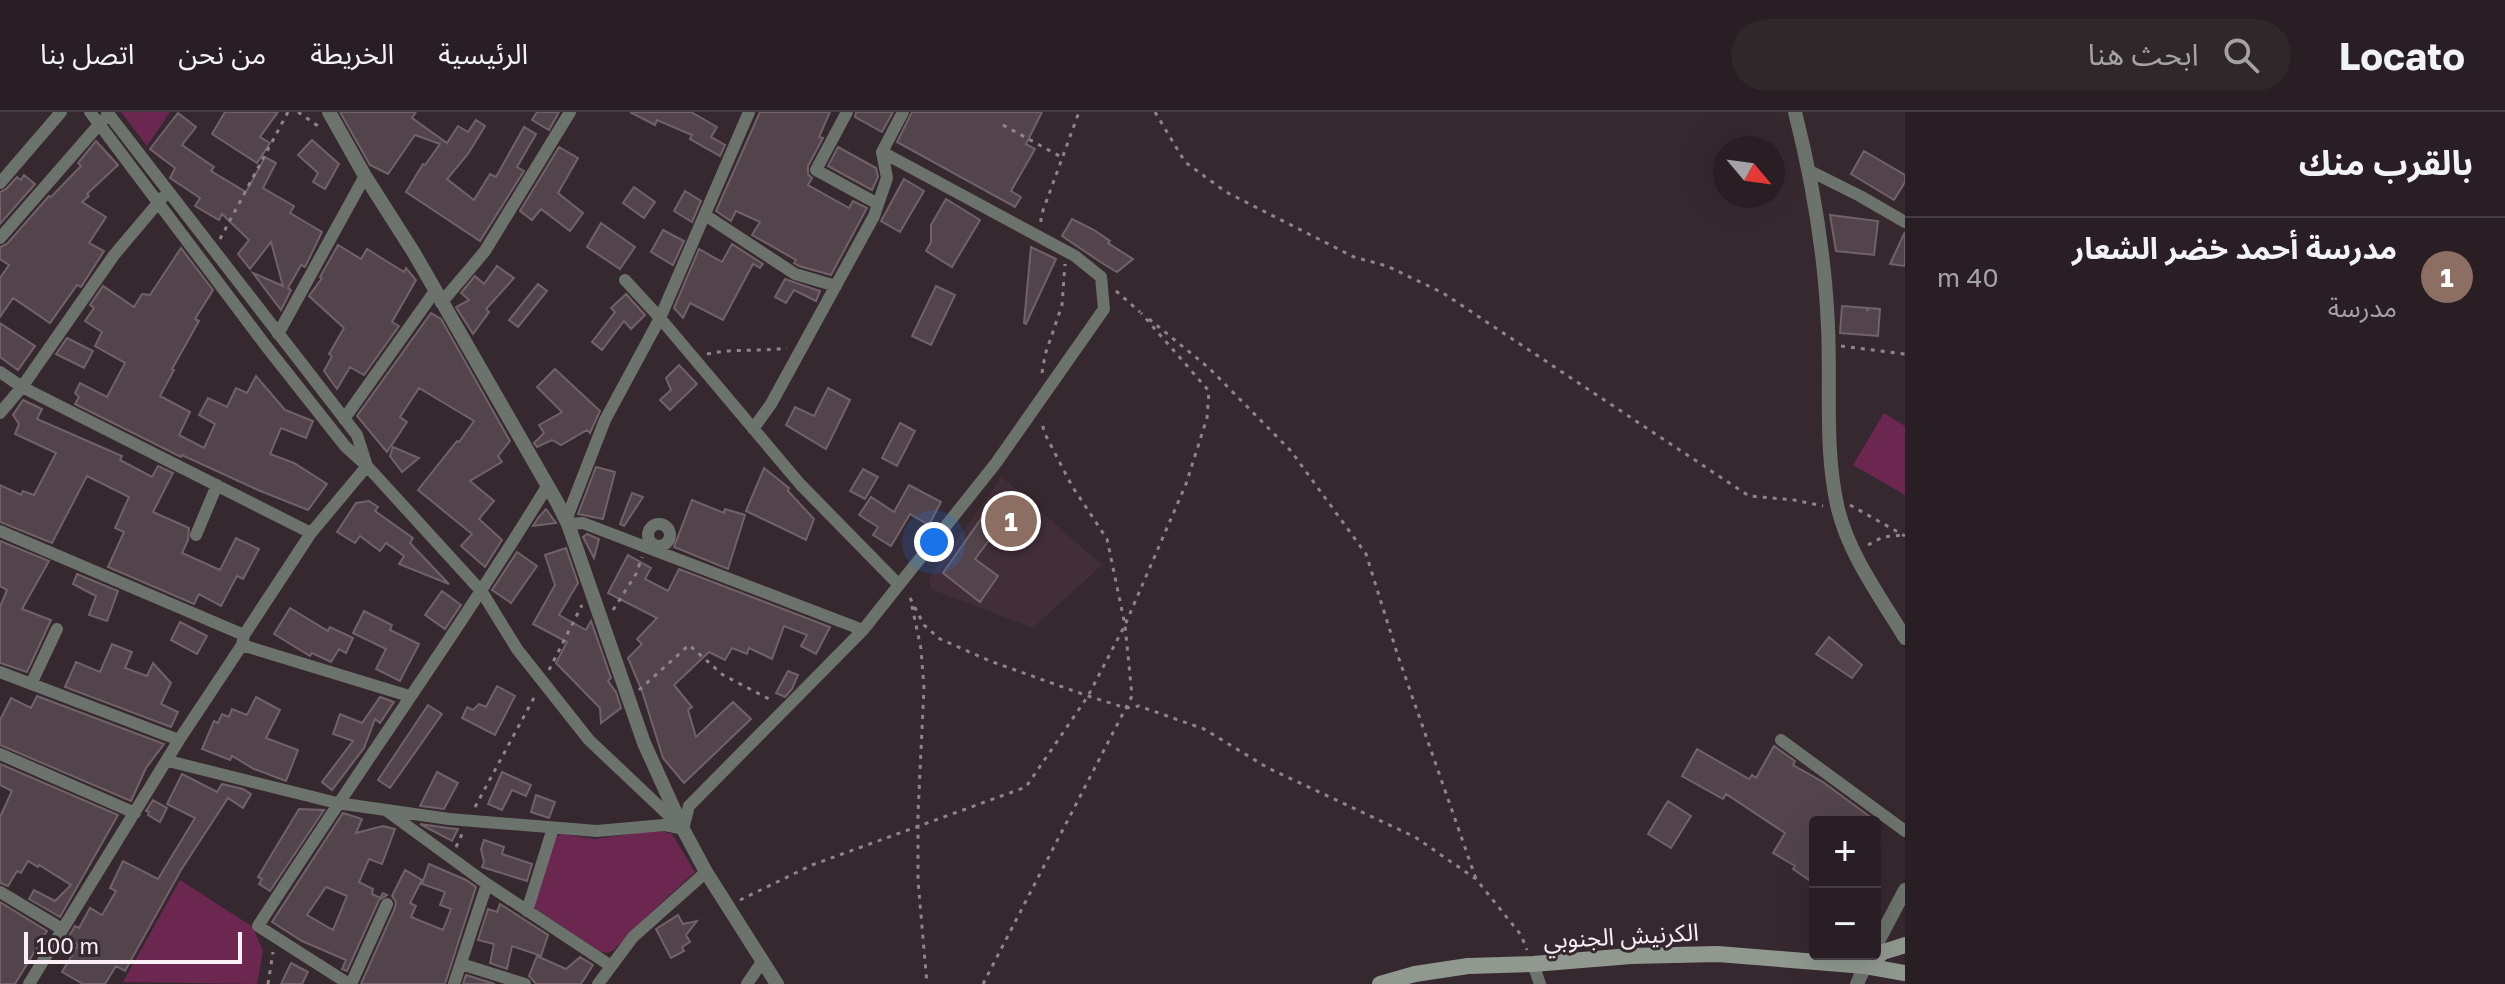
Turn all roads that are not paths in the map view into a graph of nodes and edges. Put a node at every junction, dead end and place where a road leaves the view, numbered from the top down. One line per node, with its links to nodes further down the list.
1 (61, 112): 14 (street)
2 (90, 112): 10 (street)
3 (329, 112): 13 (street)
4 (570, 112): 23 (street)
5 (749, 112): 18 (street)
6 (847, 112): 17 (street)
7 (903, 112): 11 (street)
8 (1795, 112): 12 (street)
9 (108, 113): 10 (street); 15 (street)
10 (99, 125): 16 (street); 20 (street)
11 (882, 152): 17 (street); 38 (street)
12 (1810, 171): 19 (street); 42 (street)
13 (365, 176): 23 (street); 25 (street)
14 (0, 183)
15 (168, 192): 16 (street); 25 (street)
16 (158, 203): 27 (street); 31 (street)
17 (878, 204): 22 (street)
18 (705, 215): 22 (street); 24 (street)
19 (1905, 222)
20 (0, 238)
21 (625, 280): 24 (street)
22 (836, 286): 30 (street)
23 (438, 297): 29 (street); 33 (street)
24 (660, 318): 30 (street); 34 (street)
25 (278, 334): 29 (street)
26 (0, 372): 27 (street)
27 (22, 387): 28 (street); 32 (street)
28 (0, 413)
29 (344, 419): 31 (street)
30 (753, 429): 38 (street)
31 (367, 466): 36 (street); 39 (street)
32 (217, 485): 36 (street); 37 (street)
33 (548, 485): 34 (street); 39 (street)
34 (567, 522): 41 (street); 55 (street)
35 (0, 531): 43 (street)
36 (311, 533): 43 (street)
37 (196, 535)
38 (899, 585): 41 (street)
39 (482, 592): 46 (street); 55 (street)
40 (57, 629): 45 (street)
41 (863, 630): 55 (street)
42 (1905, 638)
43 (243, 640): 46 (street); 47 (street)
44 (0, 672): 45 (street)
45 (31, 684): 47 (street)
46 (409, 696): 51 (street)
47 (179, 740): 50 (street)
48 (1781, 740): 56 (street)
49 (0, 754): 53 (street)
50 (168, 761): 51 (street); 53 (street)
51 (337, 803): 52 (street); 75 (street)
52 (385, 810): 54 (street); 58 (street)
53 (135, 813): 63 (street)
54 (553, 828): 55 (street); 62 (street)
55 (683, 829): 57 (street)
56 (1905, 831)
57 (706, 872): 69 (street); 72 (street)
58 (487, 884): 62 (street); 70 (street)
59 (1905, 890): 64 (street)
60 (0, 892): 63 (street)
61 (387, 904): 75 (street)
62 (527, 911): 72 (street)
63 (62, 929): 74 (street)
64 (1881, 936)
65 (1905, 945): 66 (main road)
66 (1881, 953)
67 (1809, 958): 71 (main road, الكرنيش الجنوبي)
68 (1868, 960): 73 (main road, الكرنيش الجنوبي); 83 (street)
69 (762, 962): 79 (street); 80 (street)
70 (461, 964): 76 (street); 77 (street)
71 (1533, 964): 81 (main road, الكرنيش الجنوبي); 82 (street)
72 (611, 966): 78 (street)
73 (1905, 973)
74 (29, 984)
75 (350, 984)
76 (454, 984)
77 (525, 984)
78 (598, 984)
79 (747, 984)
80 (777, 984)
81 (1380, 984)
82 (1540, 984)
83 (1857, 984)

